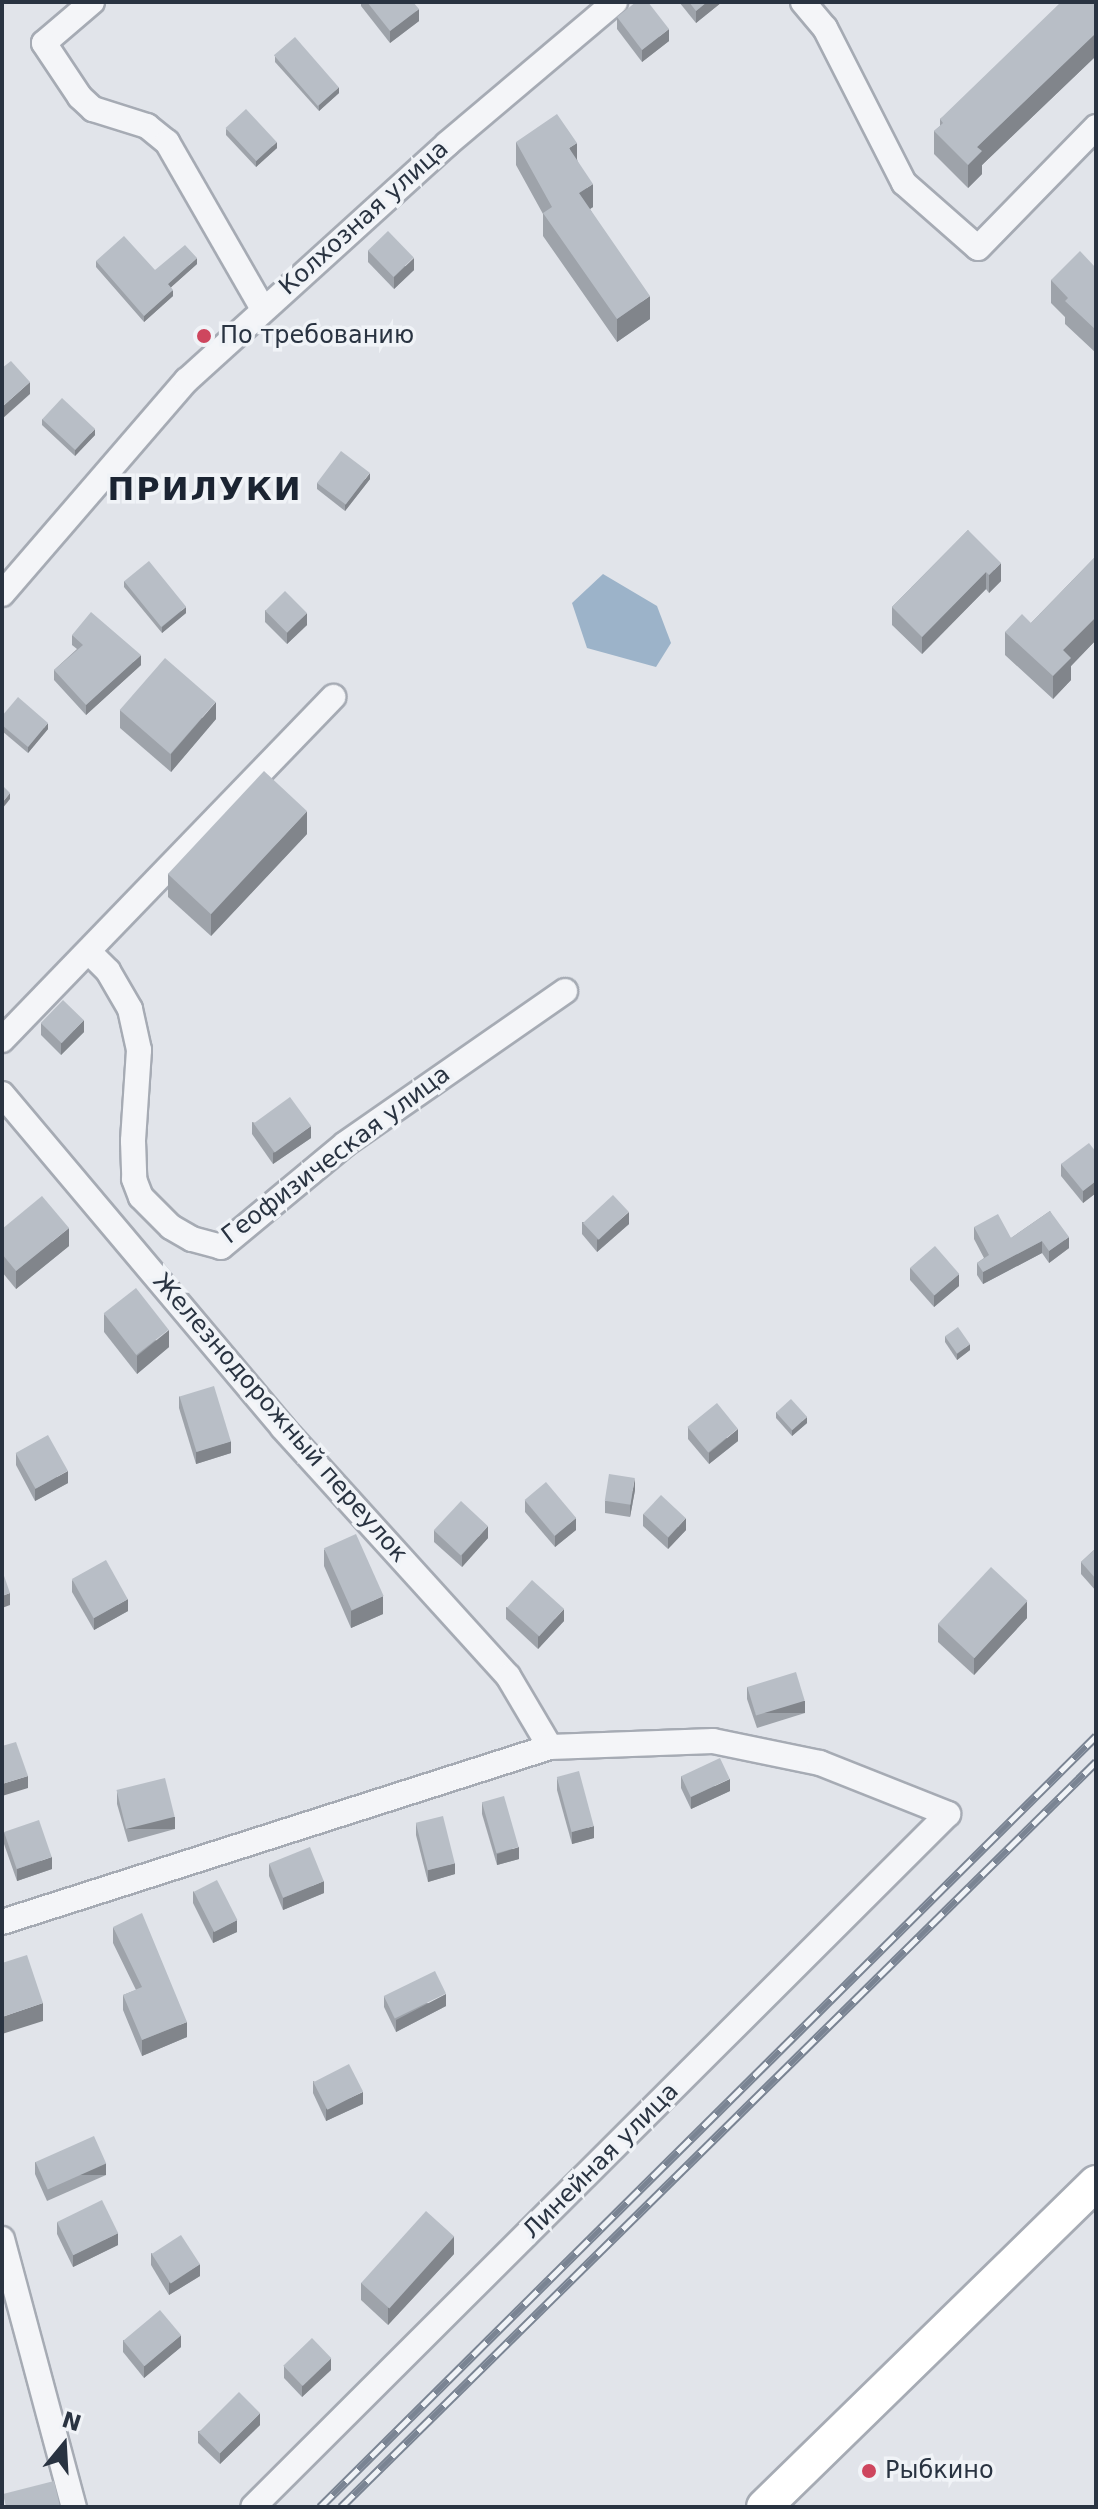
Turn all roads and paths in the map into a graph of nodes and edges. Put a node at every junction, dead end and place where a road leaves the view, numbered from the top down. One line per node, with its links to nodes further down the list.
1 (92, 2): 5 (street)
2 (615, 2): 5 (street, Колхозная улица)
3 (803, 2): 4 (street)
4 (1096, 127)
5 (263, 309): 6 (street, Колхозная улица)
6 (2, 594)
7 (333, 697): 8 (street)
8 (89, 952): 10 (street); 12 (street)
9 (565, 991): 12 (street, Геофизическая улица)
10 (2, 1040)
11 (2, 1094): 13 (street, Железнодорожный переулок)
12 (141, 1197): 13 (street)
13 (109, 1222): 14 (street, Железнодорожный переулок)
14 (550, 1747): 15 (street); 19 (street, Линейная улица)
15 (2, 1922)
16 (1096, 2183): 20 (main road)
17 (2, 2239): 18 (street)
18 (74, 2507)
19 (253, 2507)
20 (764, 2507)

